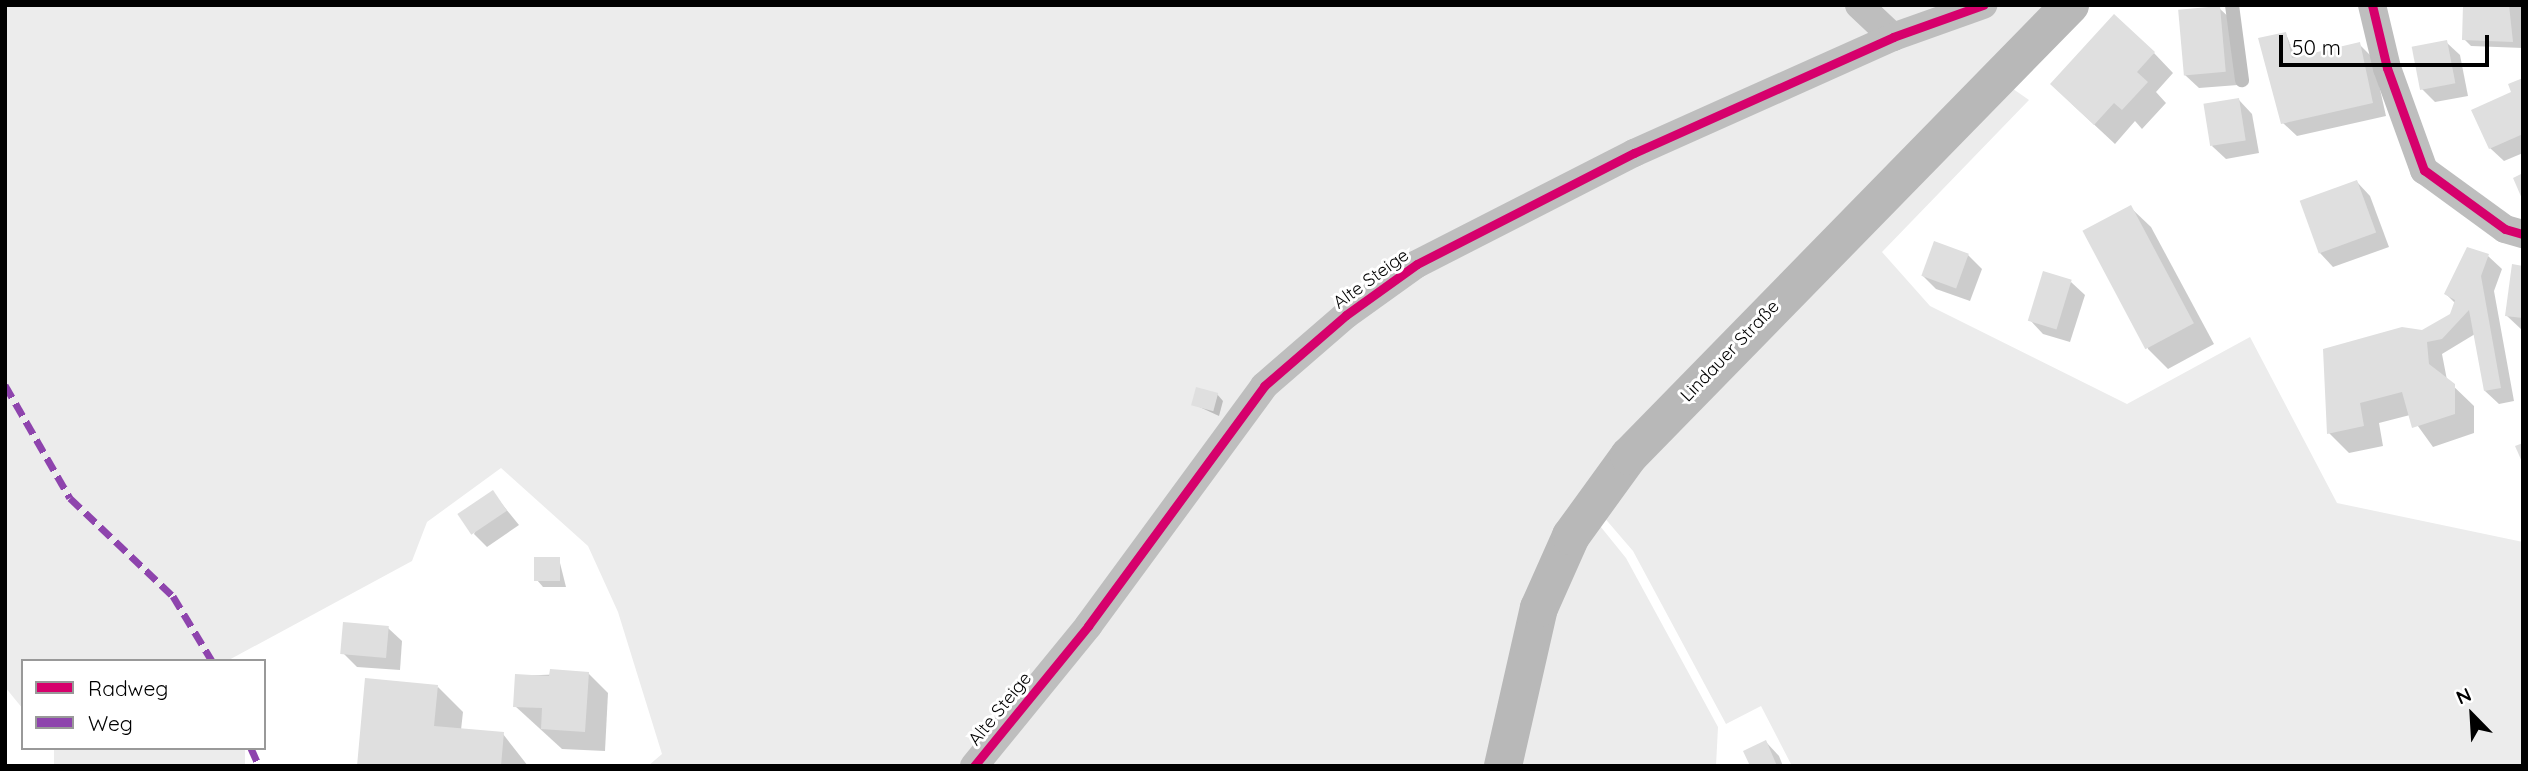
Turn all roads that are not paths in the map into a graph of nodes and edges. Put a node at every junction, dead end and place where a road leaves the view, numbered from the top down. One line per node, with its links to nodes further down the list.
1 (1859, 5): 6 (street)
2 (1983, 5): 6 (street, Alte Steige)
3 (2070, 5): 10 (main road, Lindauer Straße)
4 (2232, 5): 7 (lane)
5 (2372, 5): 8 (street)
6 (1893, 37): 9 (street, Alte Steige)
7 (2242, 80)
8 (2523, 234)
9 (974, 766)
10 (1503, 766)

